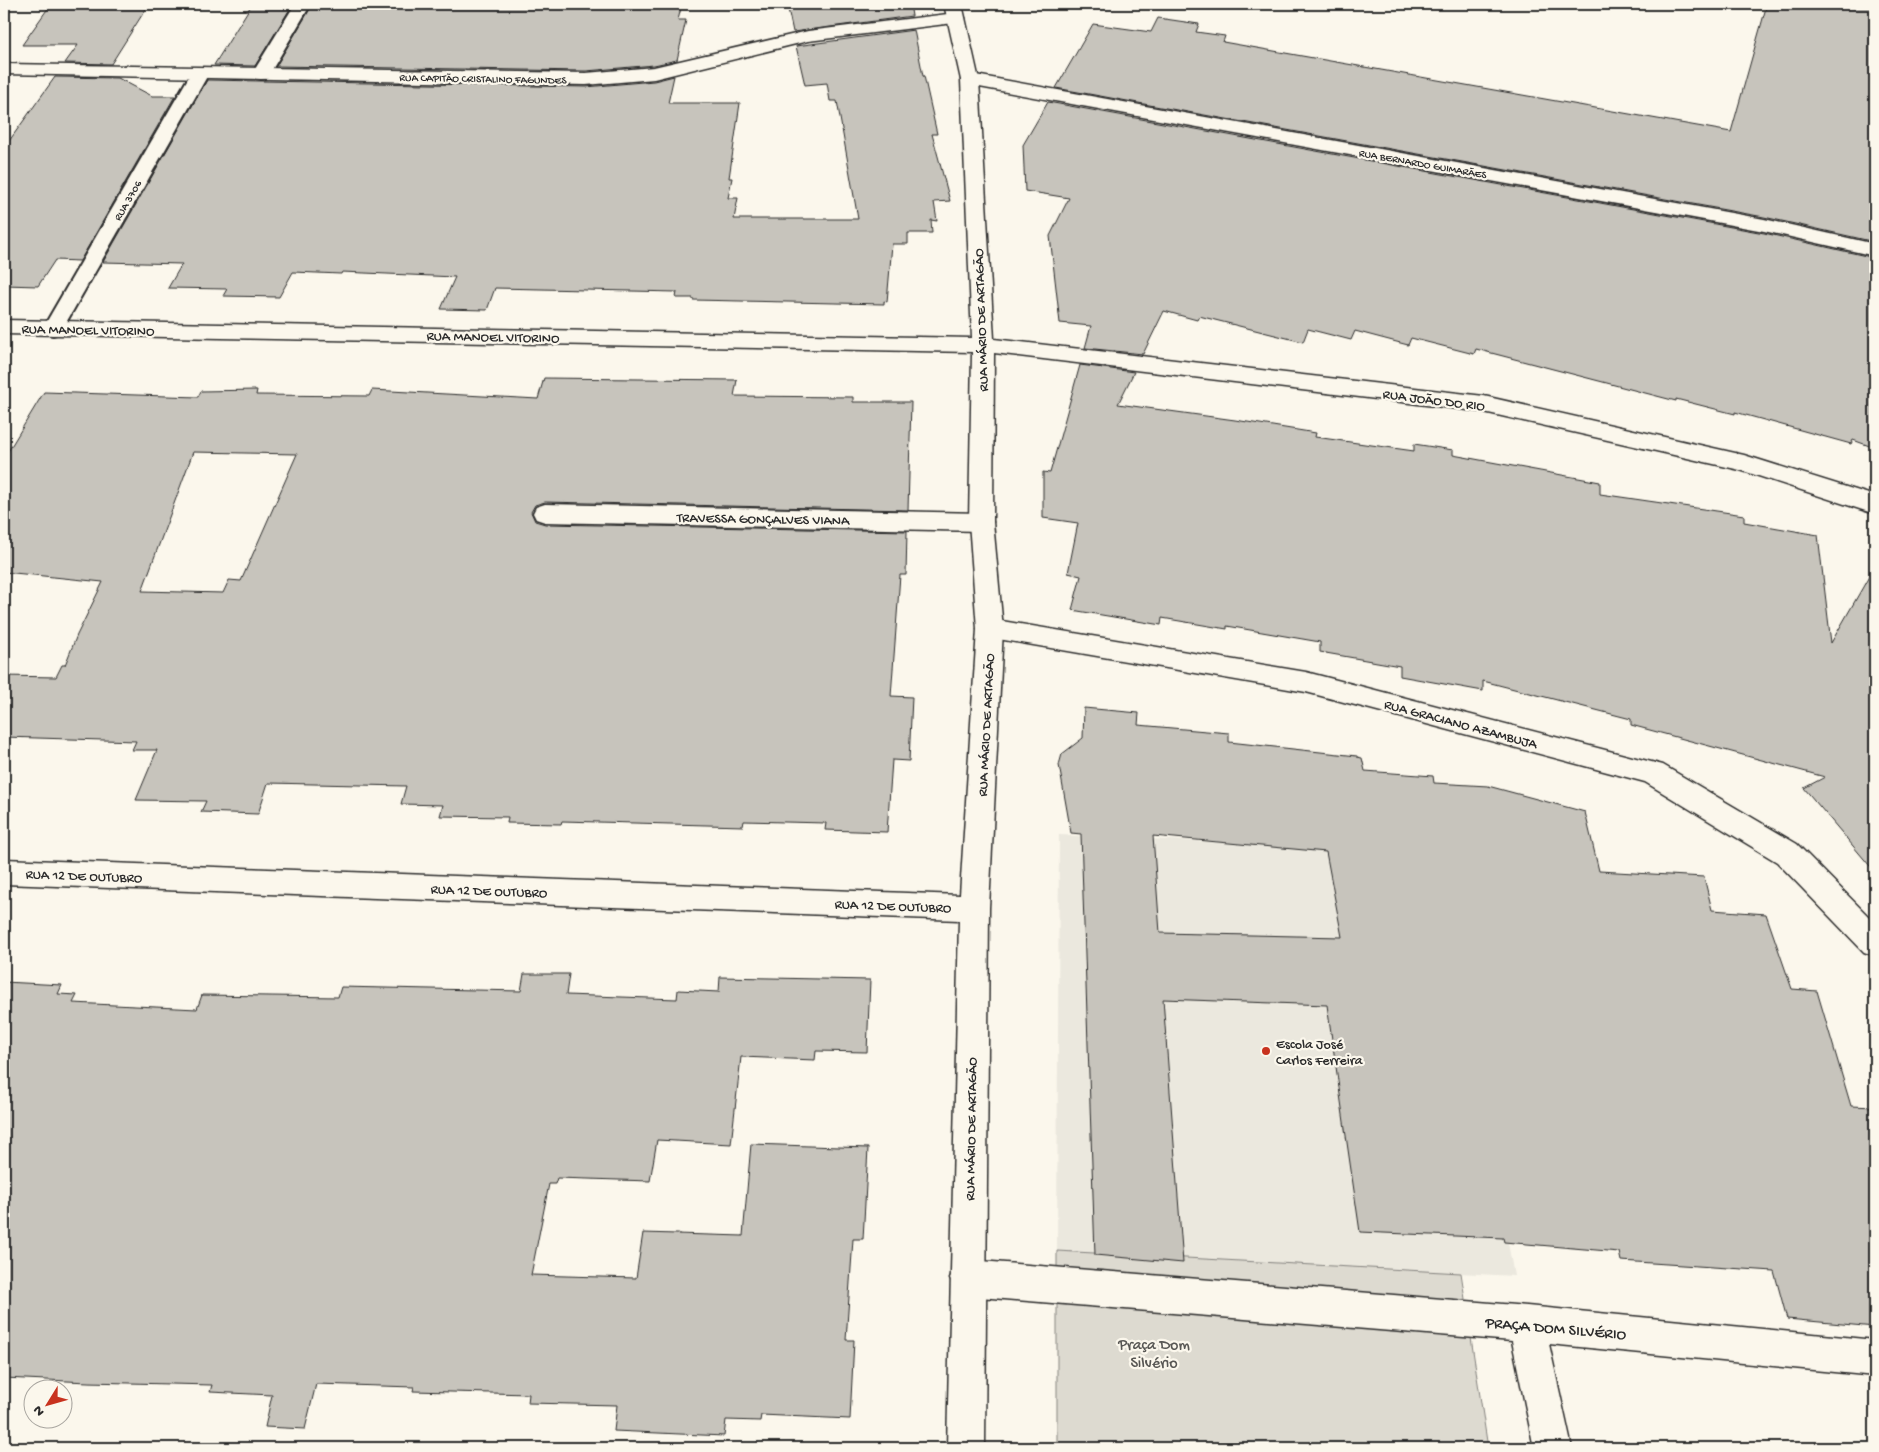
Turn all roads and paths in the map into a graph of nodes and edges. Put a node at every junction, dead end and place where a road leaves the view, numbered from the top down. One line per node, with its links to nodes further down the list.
1 (303, 4): 5 (lane)
2 (955, 11): 5 (street, RUA CAPITÃO CRISTALINO FAGUNDES); 6 (street, RUA MÁRIO DE ARTAGÃO)
3 (4, 69): 4 (street, RUA CAPITÃO CRISTALINO FAGUNDES)
4 (200, 73): 5 (street, RUA CAPITÃO CRISTALINO FAGUNDES); 9 (lane, RUA 3706)
5 (261, 74)
6 (970, 80): 7 (street, RUA BERNARDO GUIMARÃES); 10 (street, RUA MÁRIO DE ARTAGÃO)
7 (1875, 250)
8 (4, 327): 9 (street, RUA MANOEL VITORINO)
9 (54, 328): 10 (street, RUA MANOEL VITORINO)
10 (983, 345): 11 (street, RUA JOÃO DO RIO); 13 (street, RUA MÁRIO DE ARTAGÃO)
11 (1875, 505)
12 (545, 513): 13 (street, TRAVESSA GONÇALVES VIANA)
13 (981, 522): 14 (street, RUA MÁRIO DE ARTAGÃO)
14 (990, 629): 16 (street, RUA MÁRIO DE ARTAGÃO); 17 (street, RUA GRACIANO AZAMBUJA)
15 (4, 872): 16 (street, RUA 12 DE OUTUBRO)
16 (974, 908): 18 (street, RUA MÁRIO DE ARTAGÃO)
17 (1875, 943)
18 (968, 1278): 19 (street, PRAÇA DOM SILVÉRIO); 21 (street, RUA MÁRIO DE ARTAGÃO)
19 (1527, 1324): 20 (street, PRAÇA DOM SILVÉRIO); 22 (street)
20 (1875, 1358)
21 (966, 1448)
22 (1553, 1448)

